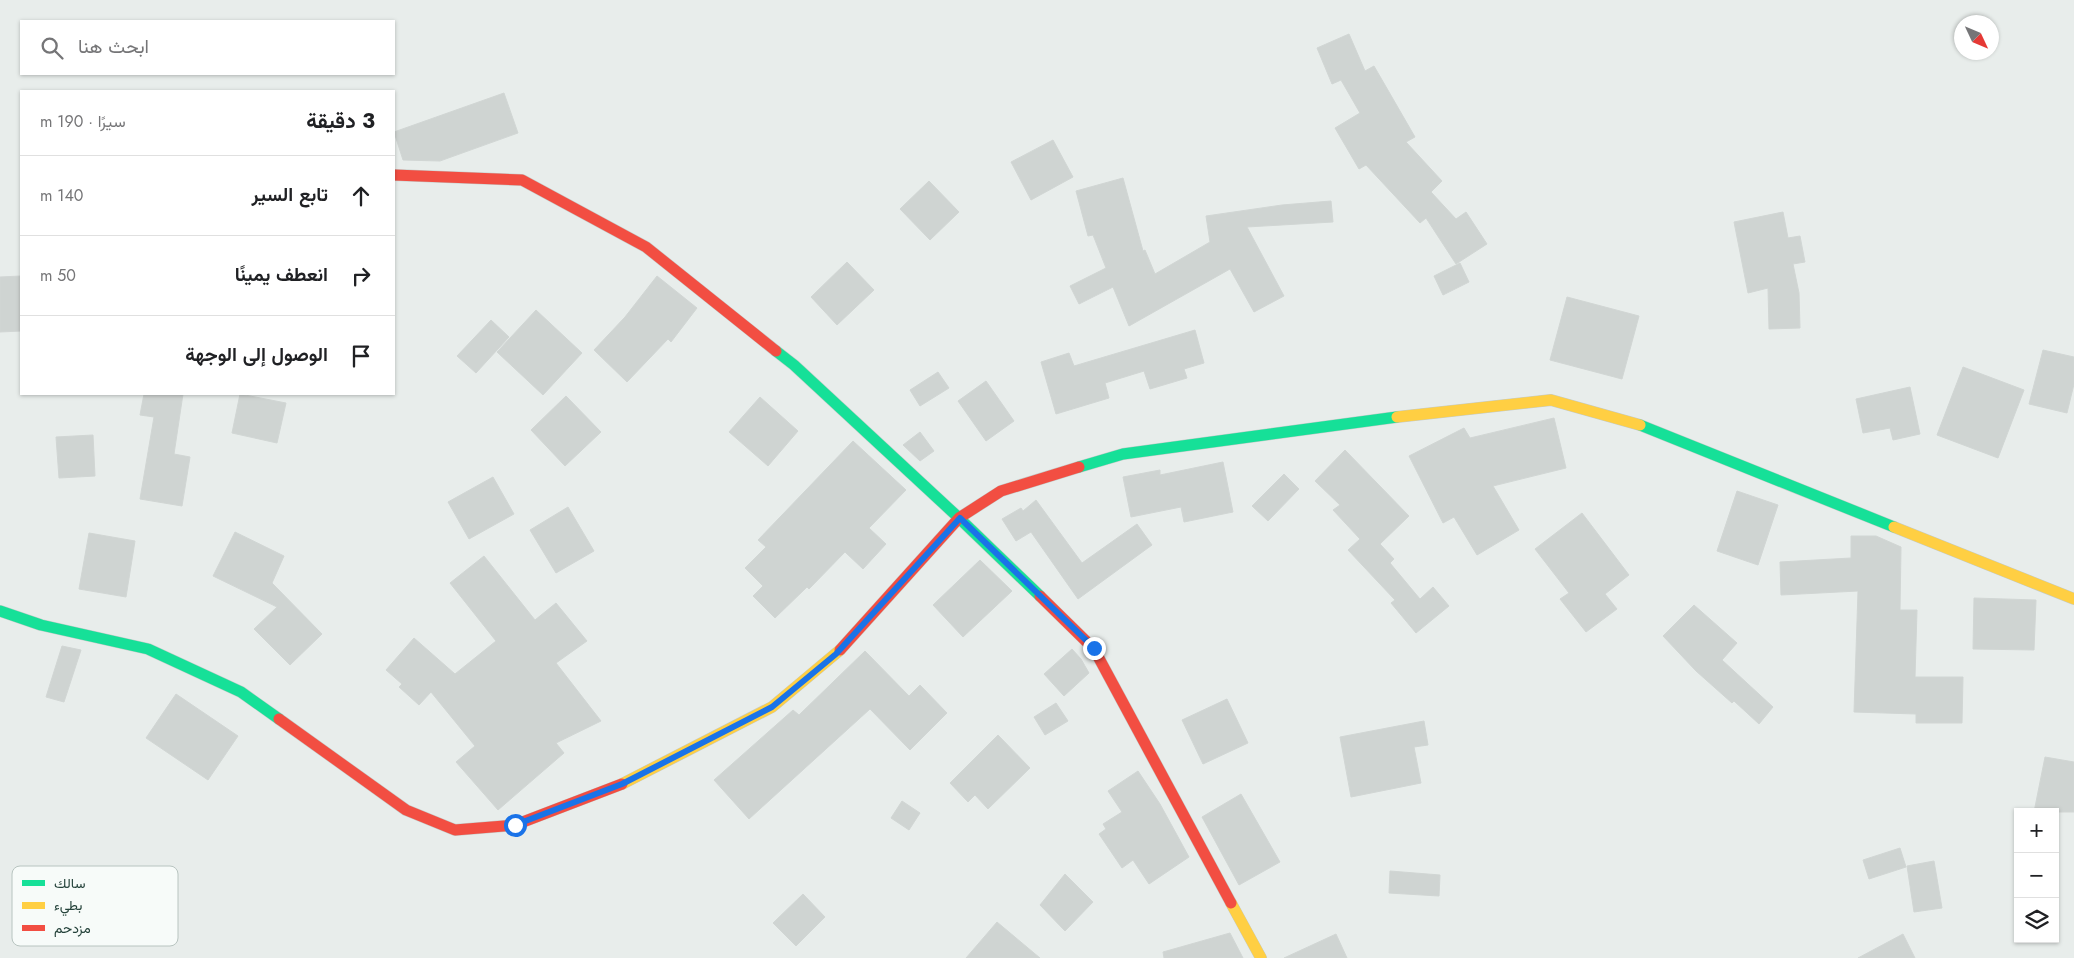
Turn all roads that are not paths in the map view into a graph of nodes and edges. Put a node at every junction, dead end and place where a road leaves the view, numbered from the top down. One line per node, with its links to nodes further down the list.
1 (395, 175): 2 (main road)
2 (960, 518): 3 (main road); 4 (main road); 5 (main road)
3 (2074, 599)
4 (0, 611)
5 (1261, 958)

